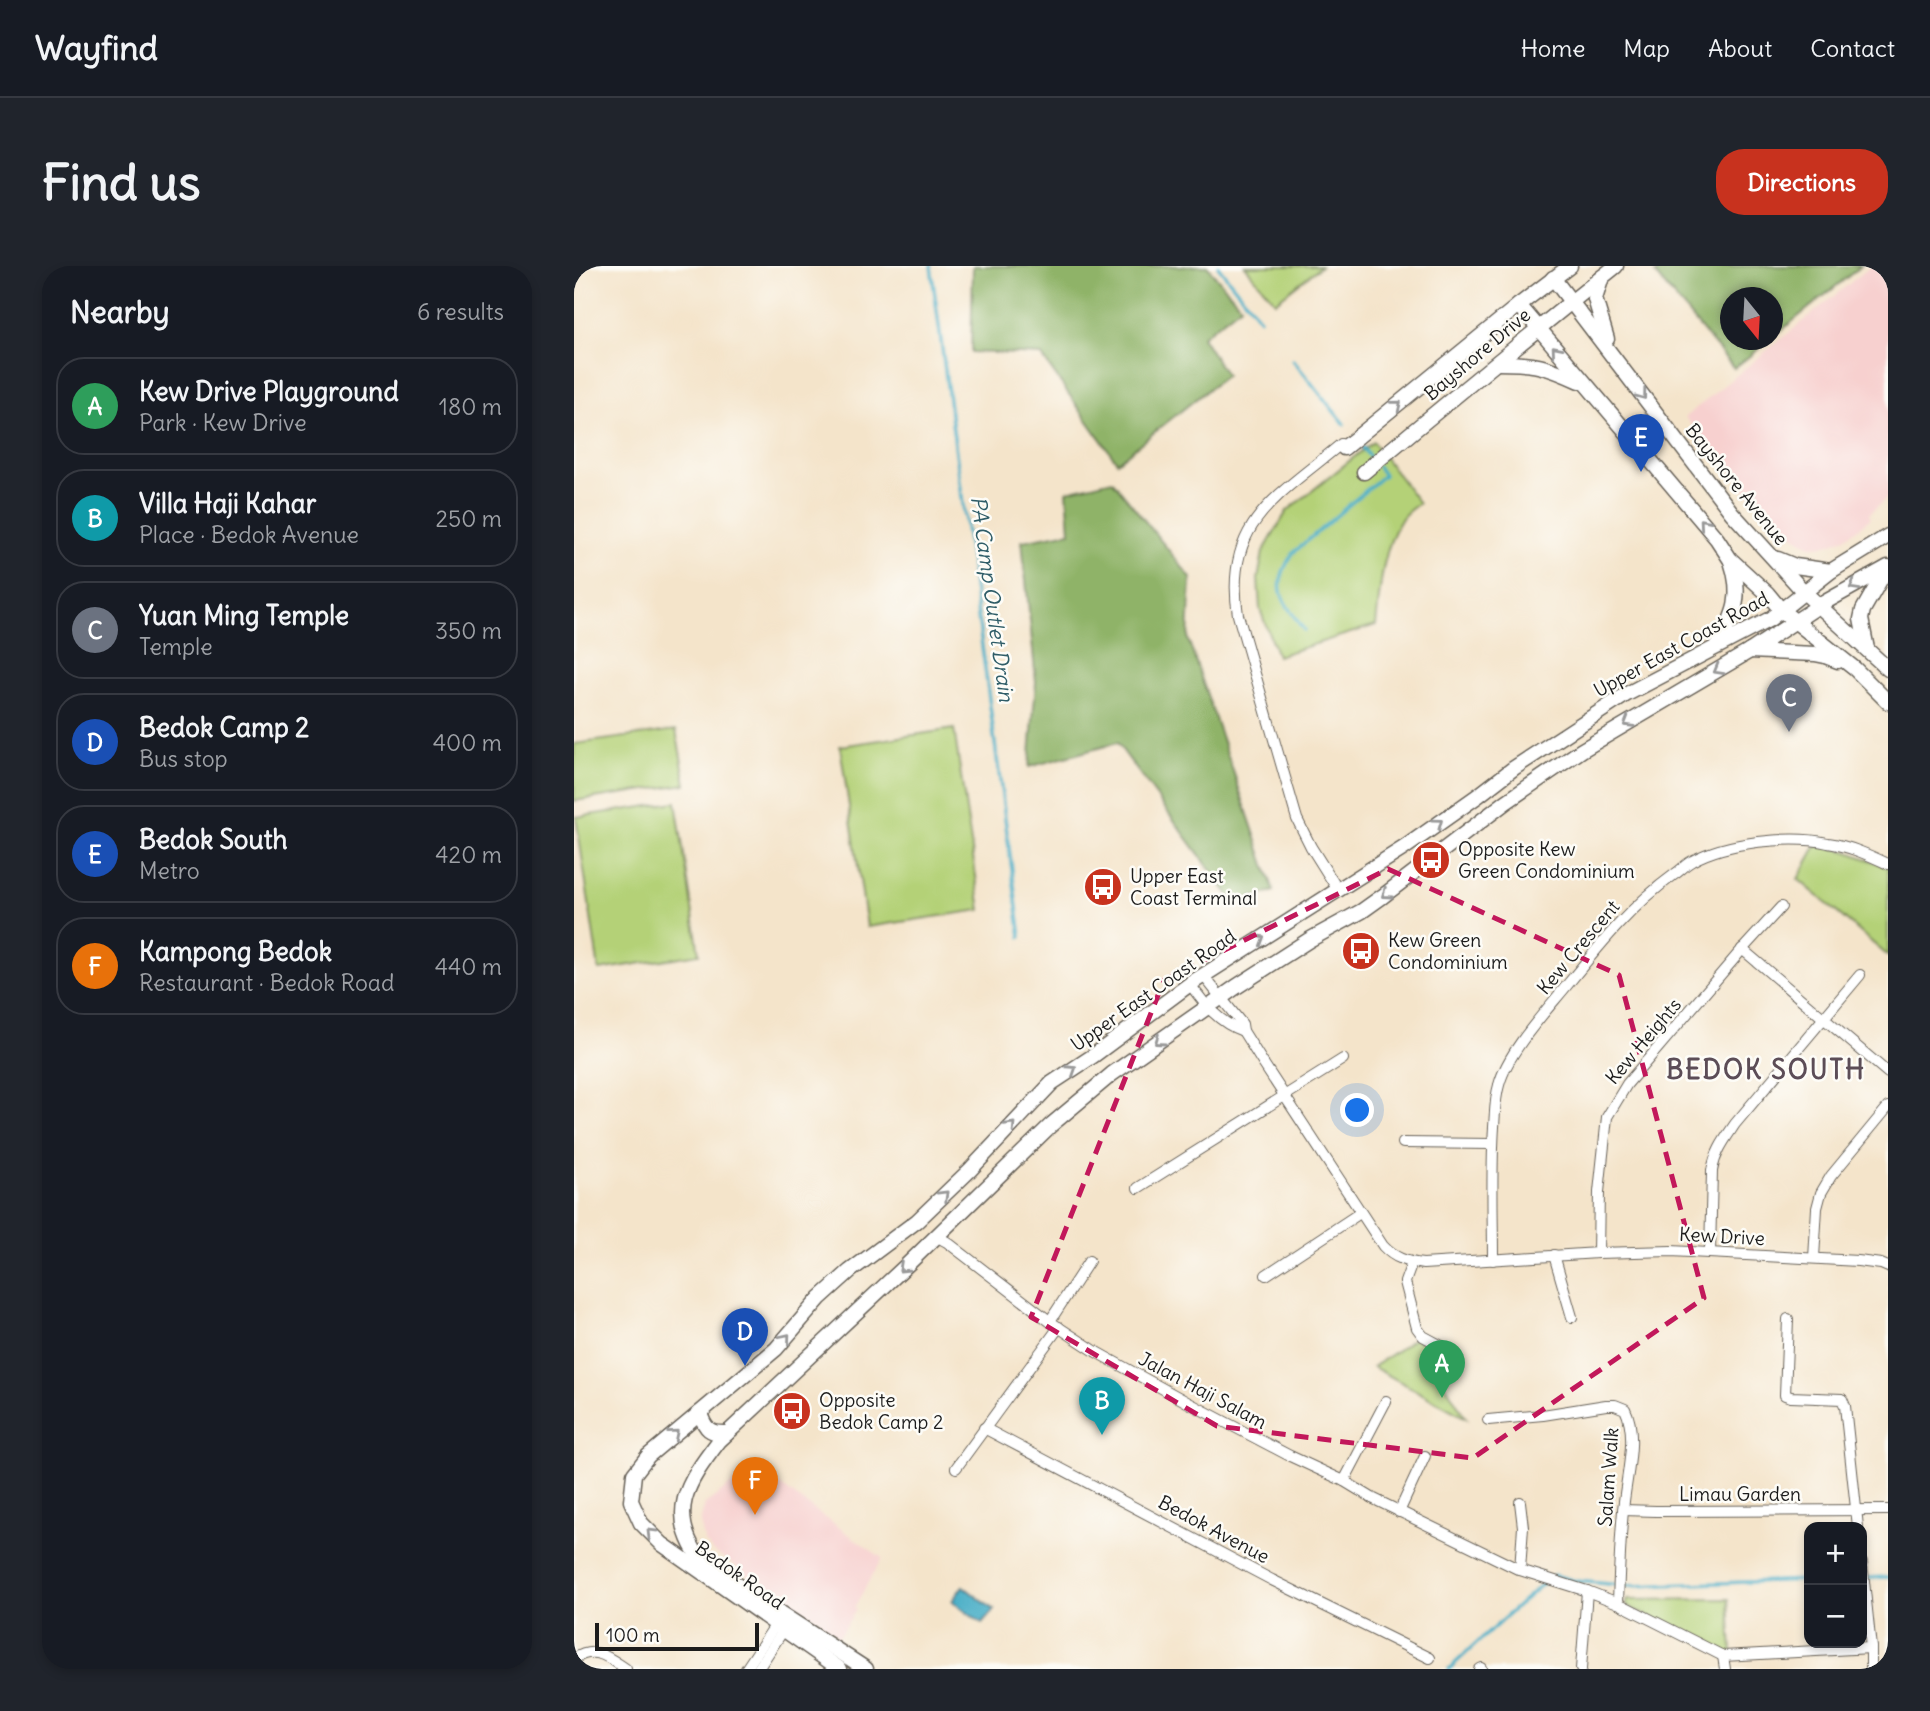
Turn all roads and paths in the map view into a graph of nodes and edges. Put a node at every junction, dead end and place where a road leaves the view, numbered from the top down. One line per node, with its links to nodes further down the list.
1 (1570, 266): 4 (main road, Bayshore Drive)
2 (1616, 266): 3 (main road, Bayshore Drive)
3 (1602, 277): 5 (main road, Bayshore Drive); 9 (main road, Bayshore Avenue)
4 (1553, 278): 5 (main road, Bayshore Avenue); 6 (main road, Bayshore Drive)
5 (1572, 301): 7 (main road, Bayshore Drive); 9 (main road, Bayshore Avenue)
6 (1519, 305): 7 (main road); 11 (main road, Bayshore Drive, one-way to 6)
7 (1537, 328): 8 (main road, Bayshore Drive); 10 (main road, one-way to 7)
8 (1498, 363): 10 (main road); 12 (main road, Bayshore Drive)
9 (1618, 363): 14 (main road, Bayshore Avenue, one-way to 14)
10 (1584, 383): 15 (main road, one-way to 10)
11 (1343, 446): 29 (street)
12 (1364, 472)
13 (1888, 536): 17 (main road, Upper East Coast Road)
14 (1769, 555): 17 (main road); 18 (main road, Bayshore Avenue)
15 (1730, 559): 20 (main road); 22 (main road)
16 (1888, 567): 19 (main road, Upper East Coast Road, one-way to 19); 23 (main road)
17 (1831, 571): 18 (main road, Upper East Coast Road)
18 (1804, 592): 19 (main road, Bayshore Avenue); 20 (main road, Upper East Coast Road)
19 (1820, 605): 21 (main road, Upper East Coast Road); 23 (main road, Bayshore Avenue)
20 (1781, 610): 21 (main road); 22 (main road, Upper East Coast Road)
21 (1795, 622): 24 (main road, Upper East Coast Road); 25 (main road)
22 (1717, 646): 29 (main road, Upper East Coast Road, one-way to 22)
23 (1867, 650): 26 (main road, Bayshore Avenue)
24 (1750, 651): 25 (main road); 35 (main road, Upper East Coast Road, one-way to 35)
25 (1855, 669): 27 (main road)
26 (1888, 669)
27 (1888, 702)
28 (1888, 864): 44 (street, Kew Crescent)
29 (1338, 890): 32 (main road, Upper East Coast Road, one-way to 29)
30 (1781, 907): 31 (street, Kew Heights)
31 (1742, 949): 37 (street); 48 (street, Kew Heights)
32 (1203, 975): 34 (main road, Upper East Coast Road); 35 (street)
33 (1860, 975): 37 (street)
34 (1190, 984): 36 (street); 62 (main road, Upper East Coast Road, one-way to 34)
35 (1222, 998): 36 (main road, Upper East Coast Road); 38 (street)
36 (1207, 1008): 38 (street); 47 (main road, Upper East Coast Road, one-way to 47)
37 (1824, 1020): 40 (street); 49 (street)
38 (1243, 1031): 41 (street)
39 (1343, 1059): 41 (street)
40 (1888, 1073)
41 (1284, 1096): 45 (street); 46 (street)
42 (1888, 1107): 51 (street)
43 (1403, 1143): 44 (street)
44 (1493, 1144): 52 (street, Kew Crescent)
45 (1138, 1188)
46 (1360, 1213): 54 (street); 56 (street)
47 (936, 1236): 59 (street, Jalan Haji Salam); 65 (main road, Upper East Coast Road, one-way to 65)
48 (1598, 1252): 49 (street, Kew Drive); 50 (street, Kew Drive)
49 (1710, 1253): 51 (street, Kew Drive)
50 (1554, 1255): 52 (street, Kew Drive); 57 (street)
51 (1814, 1258): 55 (street, Kew Drive)
52 (1493, 1260): 54 (street, Kew Drive)
53 (1089, 1261): 59 (street)
54 (1412, 1263): 60 (street)
55 (1888, 1267)
56 (1266, 1275)
57 (1572, 1317)
58 (1788, 1319): 73 (street)
59 (1054, 1324): 64 (street); 68 (street, Jalan Haji Salam)
60 (1449, 1350)
61 (1387, 1401): 68 (street)
62 (700, 1413): 65 (main road); 69 (main road, Upper East Coast Road, one-way to 62)
63 (1488, 1419): 71 (street, Salam Walk)
64 (984, 1428): 67 (street); 84 (street, Bedok Avenue)
65 (727, 1433): 75 (main road, Upper East Coast Road)
66 (1425, 1456): 74 (street)
67 (956, 1468)
68 (1344, 1481): 74 (street, Jalan Haji Salam)
69 (631, 1501): 81 (main road, Bedok Road, one-way to 69)
70 (1520, 1502): 77 (street)
71 (1623, 1510): 73 (street, Limau Garden); 80 (street, Salam Walk)
72 (1888, 1510): 73 (street, Limau Garden)
73 (1857, 1511): 76 (street)
74 (1399, 1512): 77 (street, Jalan Haji Salam)
75 (684, 1522): 81 (main road, Bedok Road)
76 (1858, 1522)
77 (1520, 1570): 79 (street, Jalan Haji Salam)
78 (1864, 1585): 82 (street)
79 (1587, 1591): 80 (street, Jalan Haji Salam); 91 (street)
80 (1618, 1603): 83 (street)
81 (783, 1622): 87 (street); 88 (street); 89 (main road, Bedok Road); 90 (main road, Bedok Road)
82 (1871, 1648): 83 (street); 93 (street)
83 (1723, 1656): 92 (street)
84 (1430, 1658)
85 (574, 1659): 86 (street)
86 (626, 1669)
87 (746, 1669)
88 (758, 1669)
89 (840, 1669)
90 (866, 1669)
91 (1581, 1669)
92 (1725, 1669)
93 (1871, 1669)

